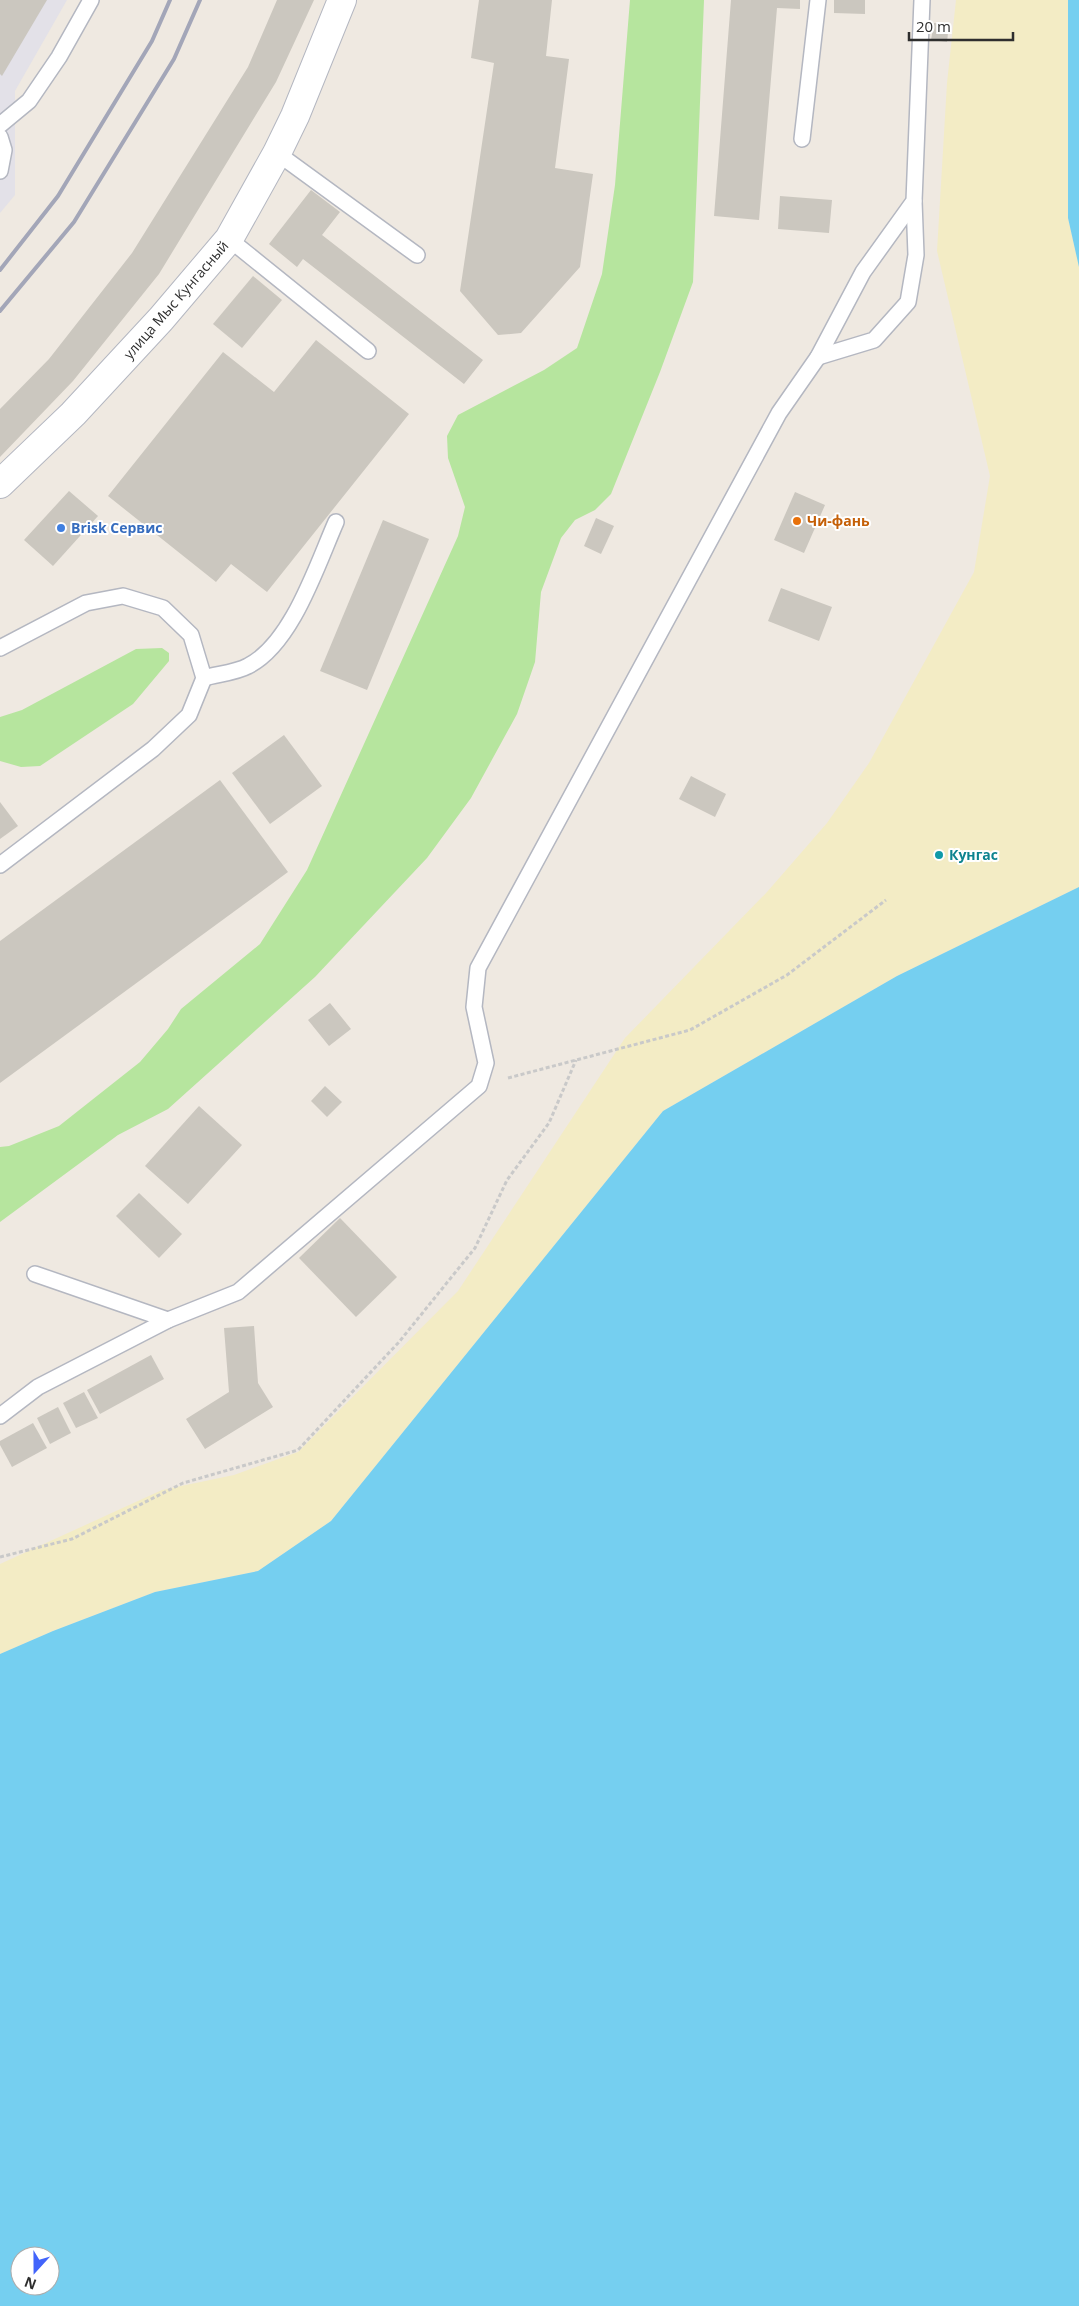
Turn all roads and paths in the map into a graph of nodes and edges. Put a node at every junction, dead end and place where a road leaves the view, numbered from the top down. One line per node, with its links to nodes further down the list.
1 (91, 0): 5 (lane)
2 (342, 0): 8 (street, улица Мыс Кунгасный)
3 (818, 0): 7 (lane)
4 (922, 0): 10 (lane)
5 (0, 125)
6 (0, 137): 9 (lane)
7 (802, 138)
8 (277, 153): 11 (street, улица Мыс Кунгасный); 12 (lane)
9 (0, 171)
10 (914, 201): 14 (lane); 14 (lane)
11 (229, 240): 13 (lane); 15 (street, улица Мыс Кунгасный)
12 (417, 255)
13 (368, 351)
14 (818, 357): 22 (lane)
15 (0, 484)
16 (336, 522): 18 (lane)
17 (0, 648): 18 (lane)
18 (204, 678): 19 (lane)
19 (0, 865)
20 (886, 900): 21 (path)
21 (576, 1060): 22 (path); 26 (path)
22 (478, 1086): 24 (lane)
23 (35, 1274): 24 (lane)
24 (168, 1320): 25 (lane)
25 (0, 1416)
26 (0, 1557)

